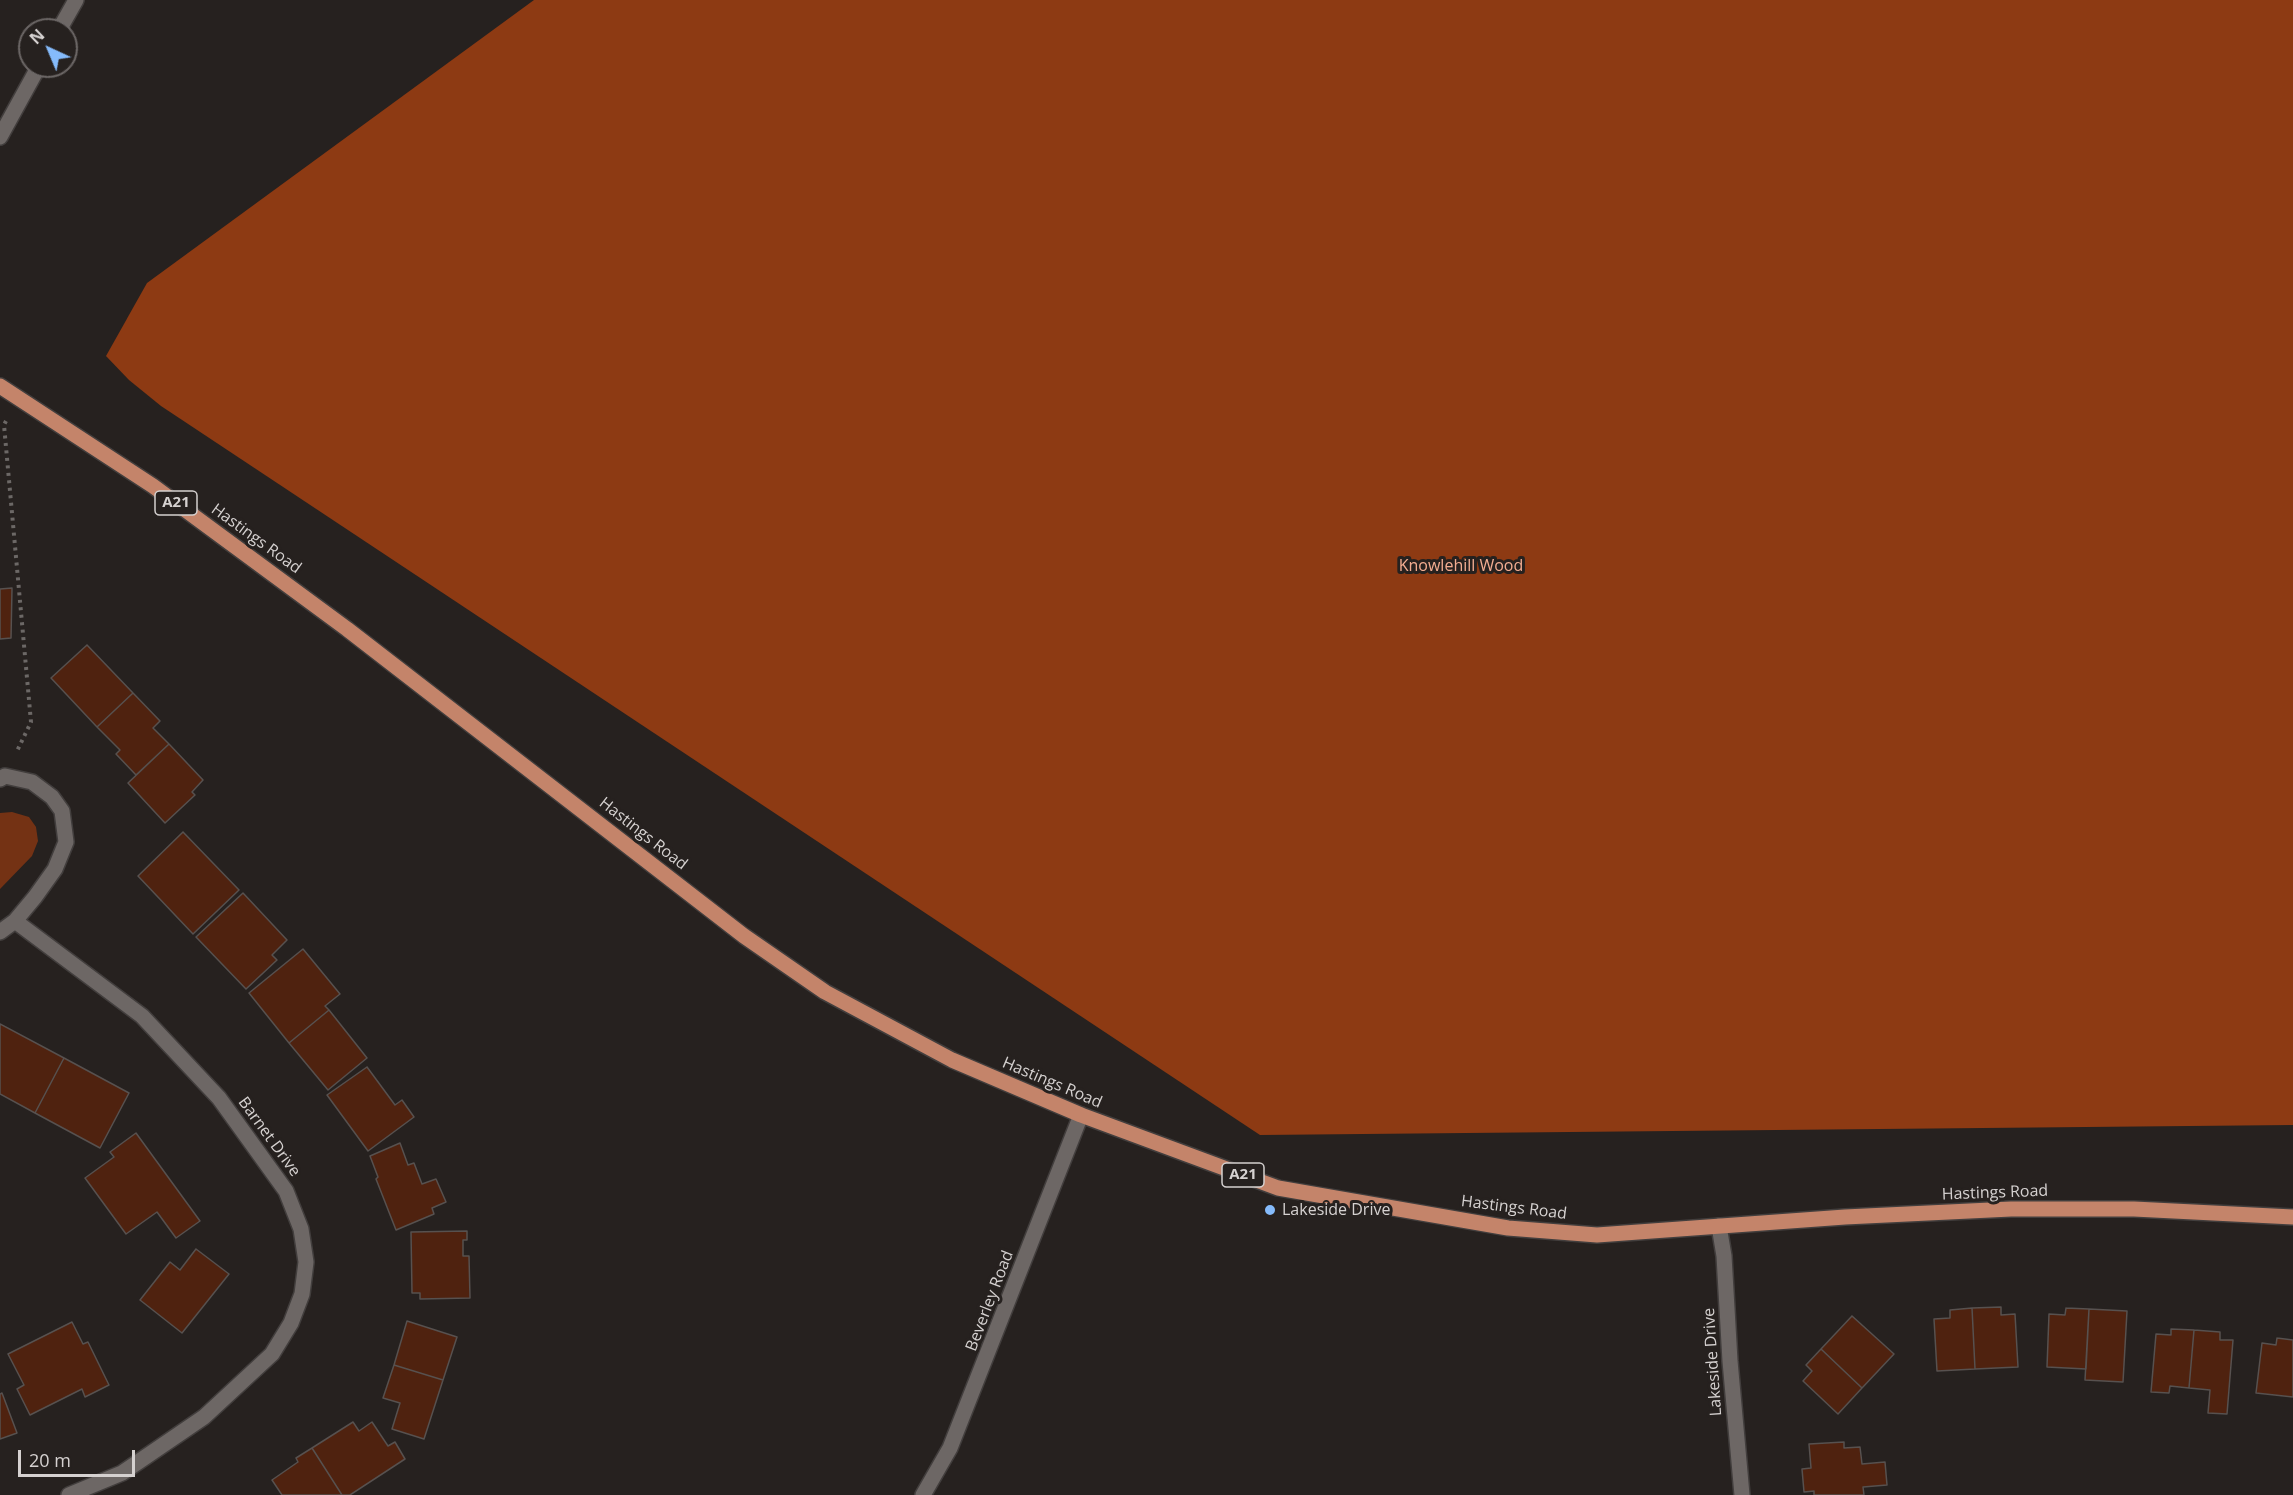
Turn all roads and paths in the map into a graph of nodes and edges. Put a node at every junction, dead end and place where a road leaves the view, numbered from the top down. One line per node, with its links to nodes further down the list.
1 (76, 0): 2 (street)
2 (66, 18)
3 (32, 78): 4 (street)
4 (0, 137)
5 (0, 386): 6 (main road, Hastings Road / A21)
6 (15, 395): 7 (path); 10 (main road, Hastings Road / A21)
7 (3, 778): 8 (street)
8 (15, 921): 9 (street); 13 (street, Barnet Drive)
9 (0, 932)
10 (1081, 1115): 12 (main road, Hastings Road / A21); 14 (street, Beverley Road)
11 (2293, 1217): 12 (main road, Hastings Road / A21)
12 (1719, 1226): 15 (street, Lakeside Drive)
13 (69, 1495)
14 (923, 1495)
15 (1742, 1495)

